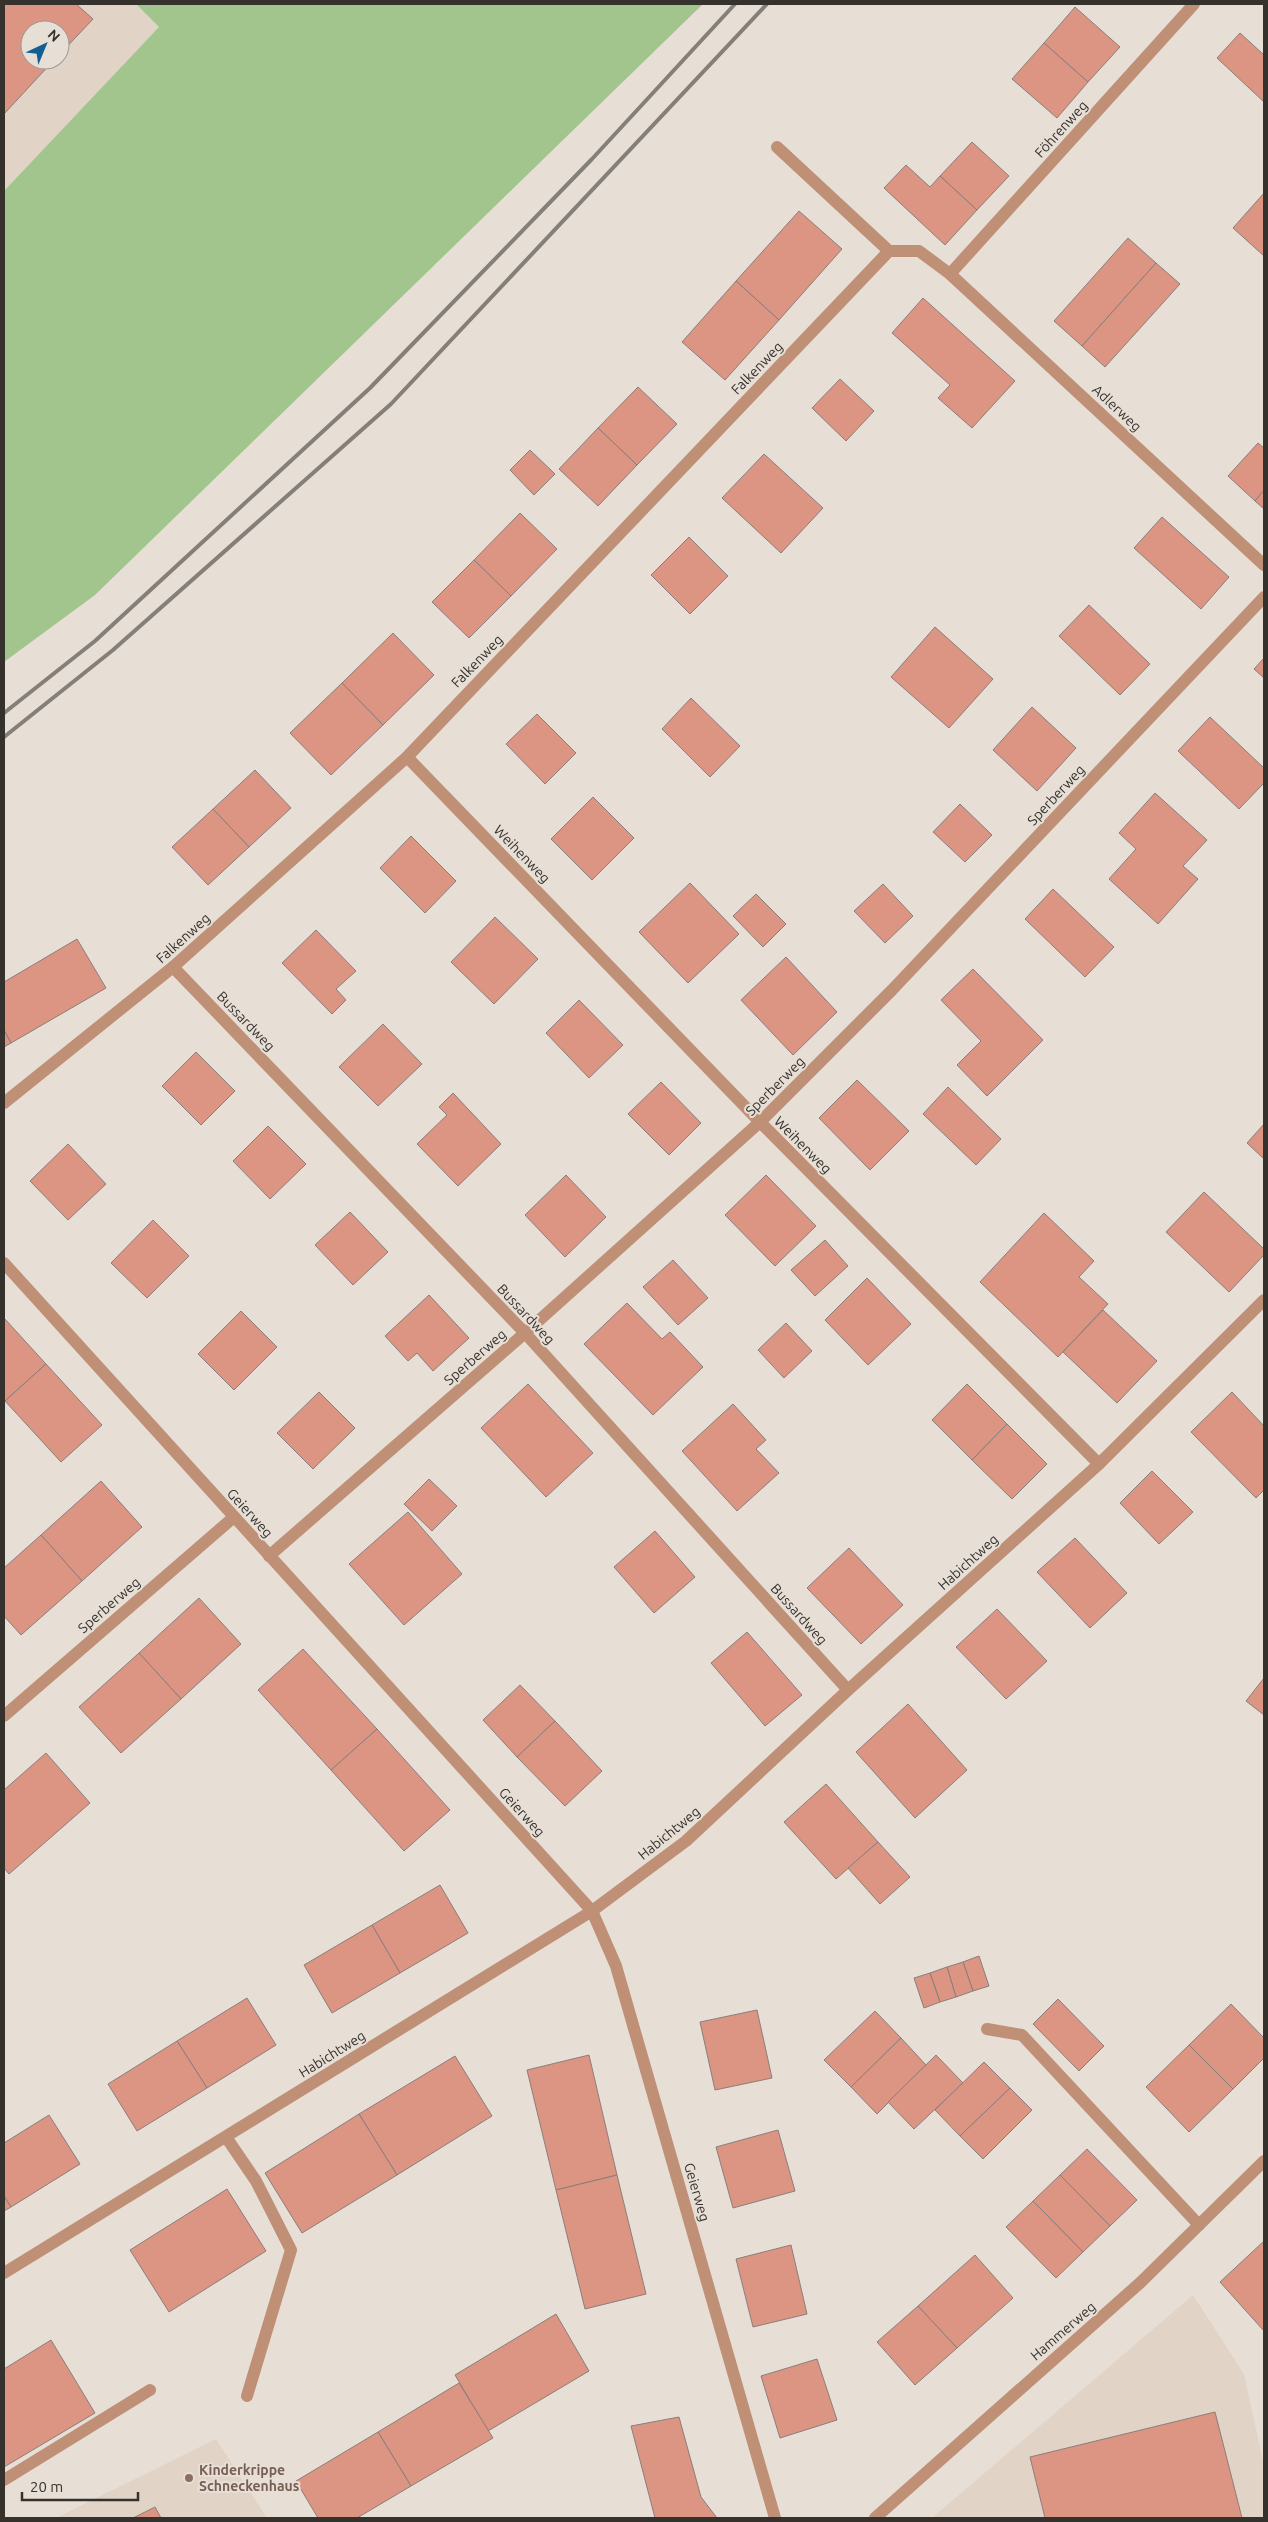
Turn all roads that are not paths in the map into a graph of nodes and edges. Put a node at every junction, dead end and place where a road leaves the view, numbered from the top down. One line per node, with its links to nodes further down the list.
1 (1194, 4): 4 (street, Föhrenweg)
2 (777, 147): 3 (street)
3 (889, 251): 4 (street); 7 (street, Falkenweg)
4 (950, 274): 5 (street, Adlerweg)
5 (1264, 565)
6 (1264, 597): 10 (street, Sperberweg)
7 (407, 757): 8 (street, Falkenweg); 10 (street, Weihenweg)
8 (173, 967): 9 (street, Falkenweg); 13 (street, Bussardweg)
9 (4, 1104)
10 (760, 1122): 13 (street, Sperberweg); 14 (street, Weihenweg)
11 (4, 1263): 15 (street, Geierweg)
12 (1264, 1300): 14 (street, Habichtweg)
13 (524, 1334): 16 (street, Sperberweg); 17 (street, Bussardweg)
14 (1099, 1464): 17 (street, Habichtweg)
15 (234, 1517): 16 (street, Geierweg); 18 (street, Sperberweg)
16 (269, 1556): 19 (street, Geierweg)
17 (848, 1690): 19 (street, Habichtweg)
18 (4, 1716)
19 (592, 1911): 21 (street, Habichtweg); 28 (street, Geierweg)
20 (987, 2028): 23 (street)
21 (226, 2136): 24 (street, Habichtweg); 26 (street)
22 (1264, 2161): 23 (street, Hammerweg)
23 (1199, 2225): 29 (street, Hammerweg)
24 (4, 2273)
25 (150, 2390): 27 (street)
26 (246, 2396)
27 (4, 2480)
28 (776, 2518)
29 (875, 2518)

